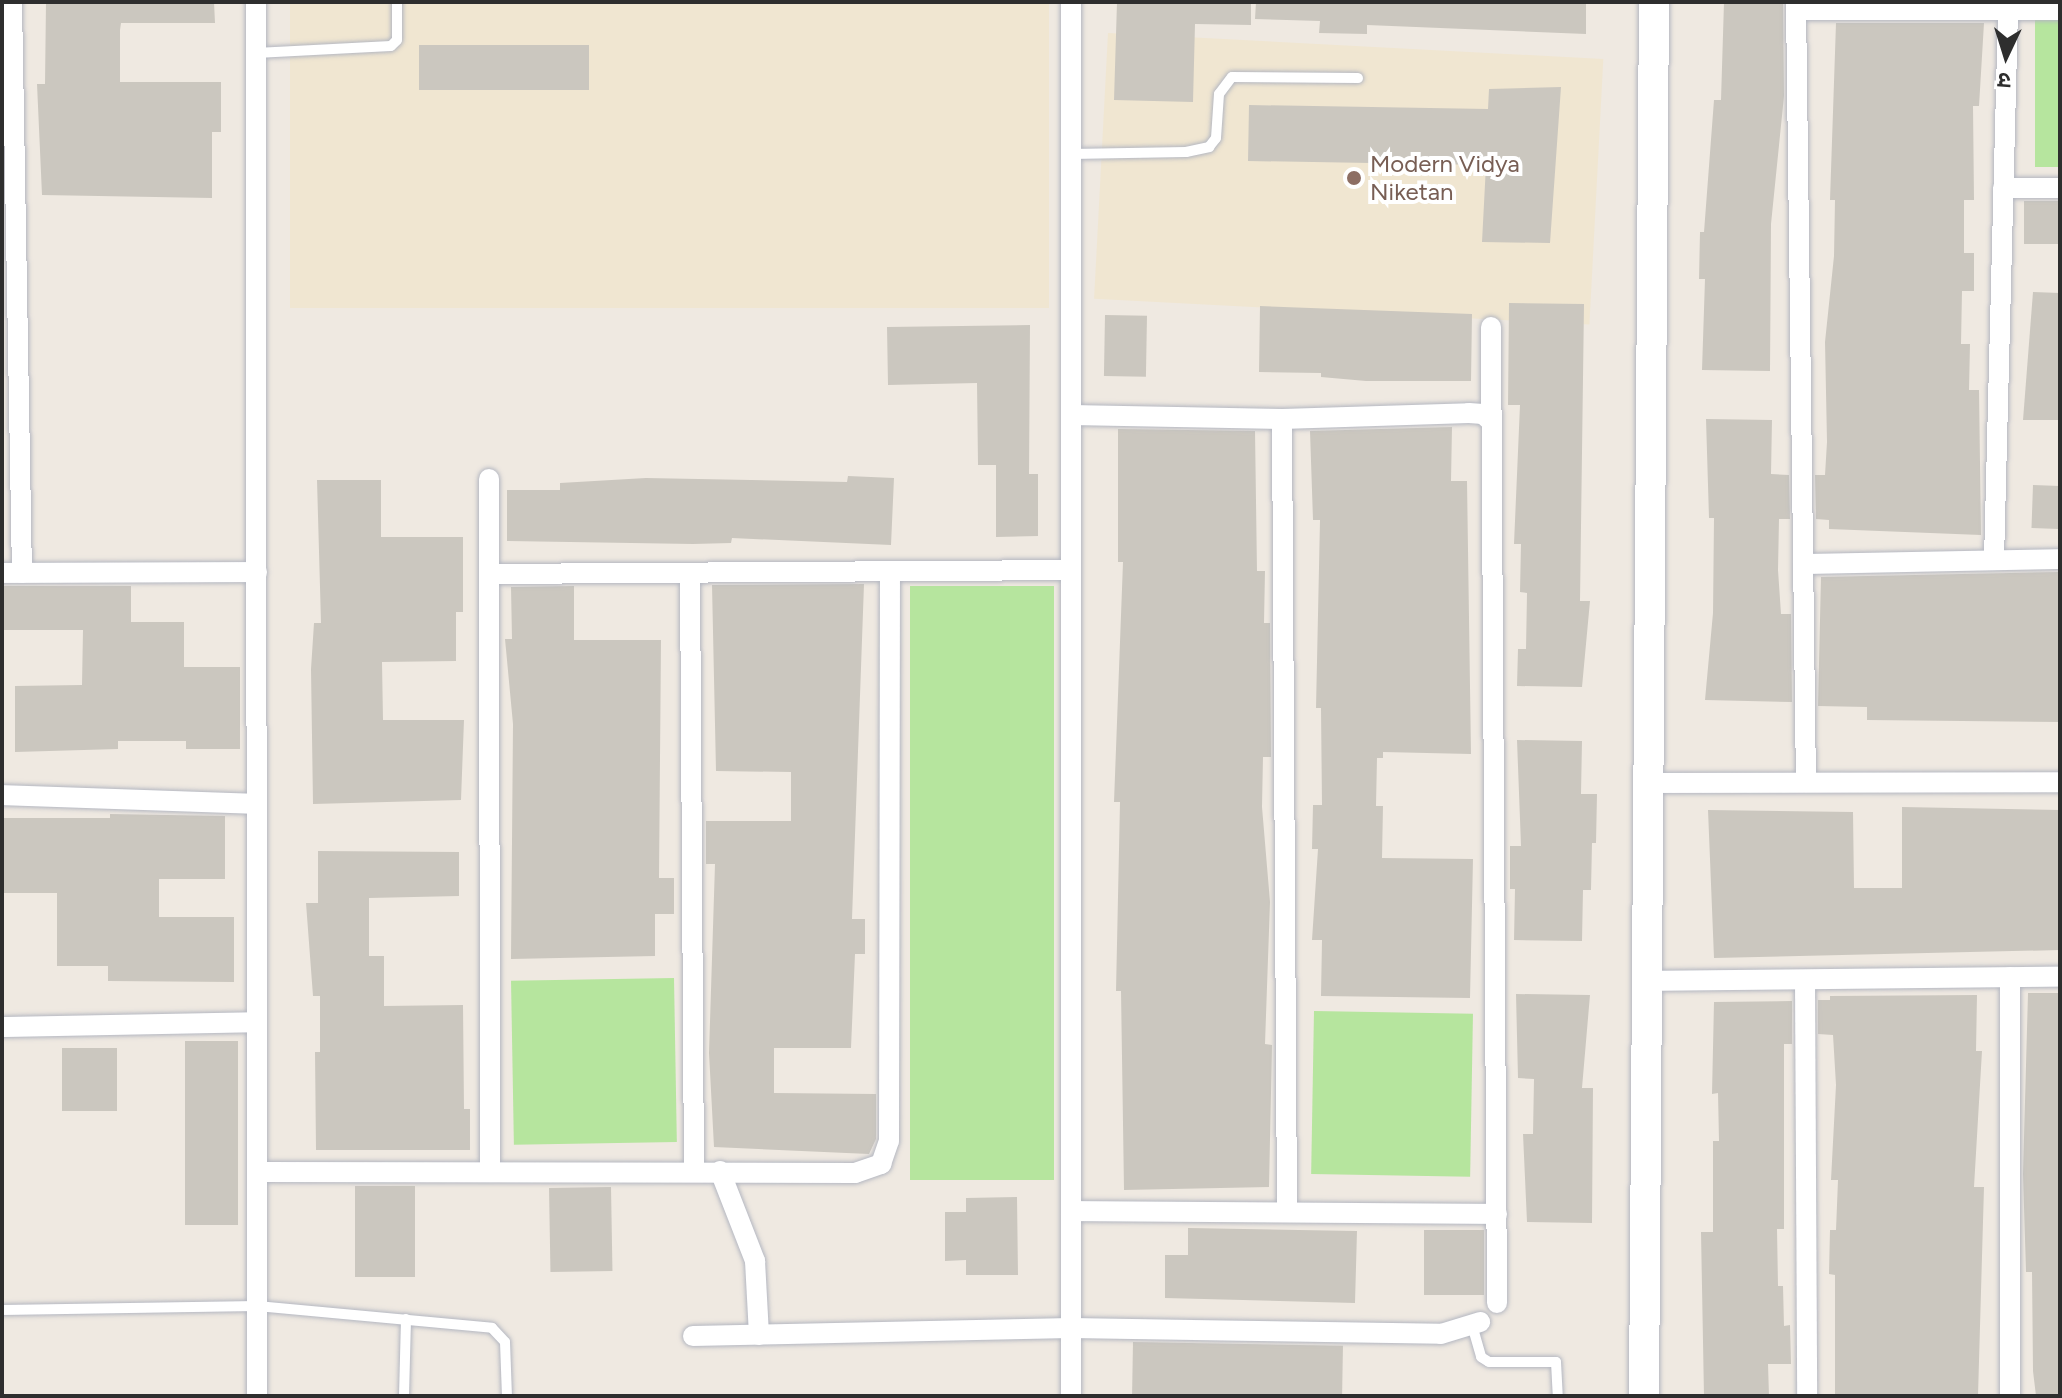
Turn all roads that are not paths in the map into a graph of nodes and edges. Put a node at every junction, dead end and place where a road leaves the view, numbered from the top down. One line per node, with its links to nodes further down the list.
1 (12, 2): 11 (street)
2 (256, 2): 9 (street)
3 (397, 2): 9 (lane)
4 (1071, 2): 12 (street)
5 (1654, 2): 32 (street)
6 (1796, 6): 7 (street); 23 (street)
7 (2008, 10): 8 (street); 13 (street)
8 (2060, 10)
9 (256, 53): 26 (street)
10 (1358, 78): 12 (lane)
11 (8, 92): 15 (street)
12 (1071, 154): 17 (street)
13 (2003, 188): 14 (street); 22 (street)
14 (2060, 188)
15 (10, 322): 27 (street)
16 (1491, 327): 19 (street)
17 (1071, 415): 18 (street); 24 (street)
18 (1282, 419): 19 (street); 46 (street)
19 (1492, 422): 47 (street)
20 (489, 479): 29 (street)
21 (2060, 559): 22 (street)
22 (1994, 560): 23 (street)
23 (1803, 564): 30 (street)
24 (1071, 570): 25 (street); 45 (street)
25 (890, 571): 28 (street); 42 (street)
26 (257, 572): 27 (street); 34 (street)
27 (12, 573)
28 (690, 573): 29 (street); 41 (street)
29 (489, 574): 44 (street)
30 (1806, 782): 31 (street); 32 (street)
31 (2060, 782)
32 (1651, 783): 38 (street)
33 (2, 795): 34 (street)
34 (257, 804): 39 (street)
35 (2010, 977): 36 (street); 37 (street); 63 (street)
36 (2060, 977)
37 (1805, 980): 38 (street); 62 (street)
38 (1648, 981): 61 (street)
39 (257, 1022): 40 (street); 43 (street)
40 (2, 1027)
41 (694, 1170): 42 (street); 44 (street)
42 (720, 1171): 54 (street)
43 (257, 1172): 44 (street); 49 (street)
44 (490, 1172)
45 (1071, 1211): 46 (street); 53 (street)
46 (1287, 1211): 47 (street)
47 (1497, 1214): 48 (street)
48 (1497, 1303)
49 (257, 1306): 50 (lane); 51 (lane); 56 (street)
50 (2, 1310)
51 (406, 1319): 57 (lane); 58 (lane)
52 (1476, 1324): 53 (street); 60 (lane)
53 (1071, 1328): 54 (street); 59 (street)
54 (759, 1335): 55 (street)
55 (693, 1336)
56 (257, 1396)
57 (404, 1396)
58 (507, 1396)
59 (1071, 1396)
60 (1558, 1396)
61 (1644, 1396)
62 (1807, 1396)
63 (2010, 1396)

